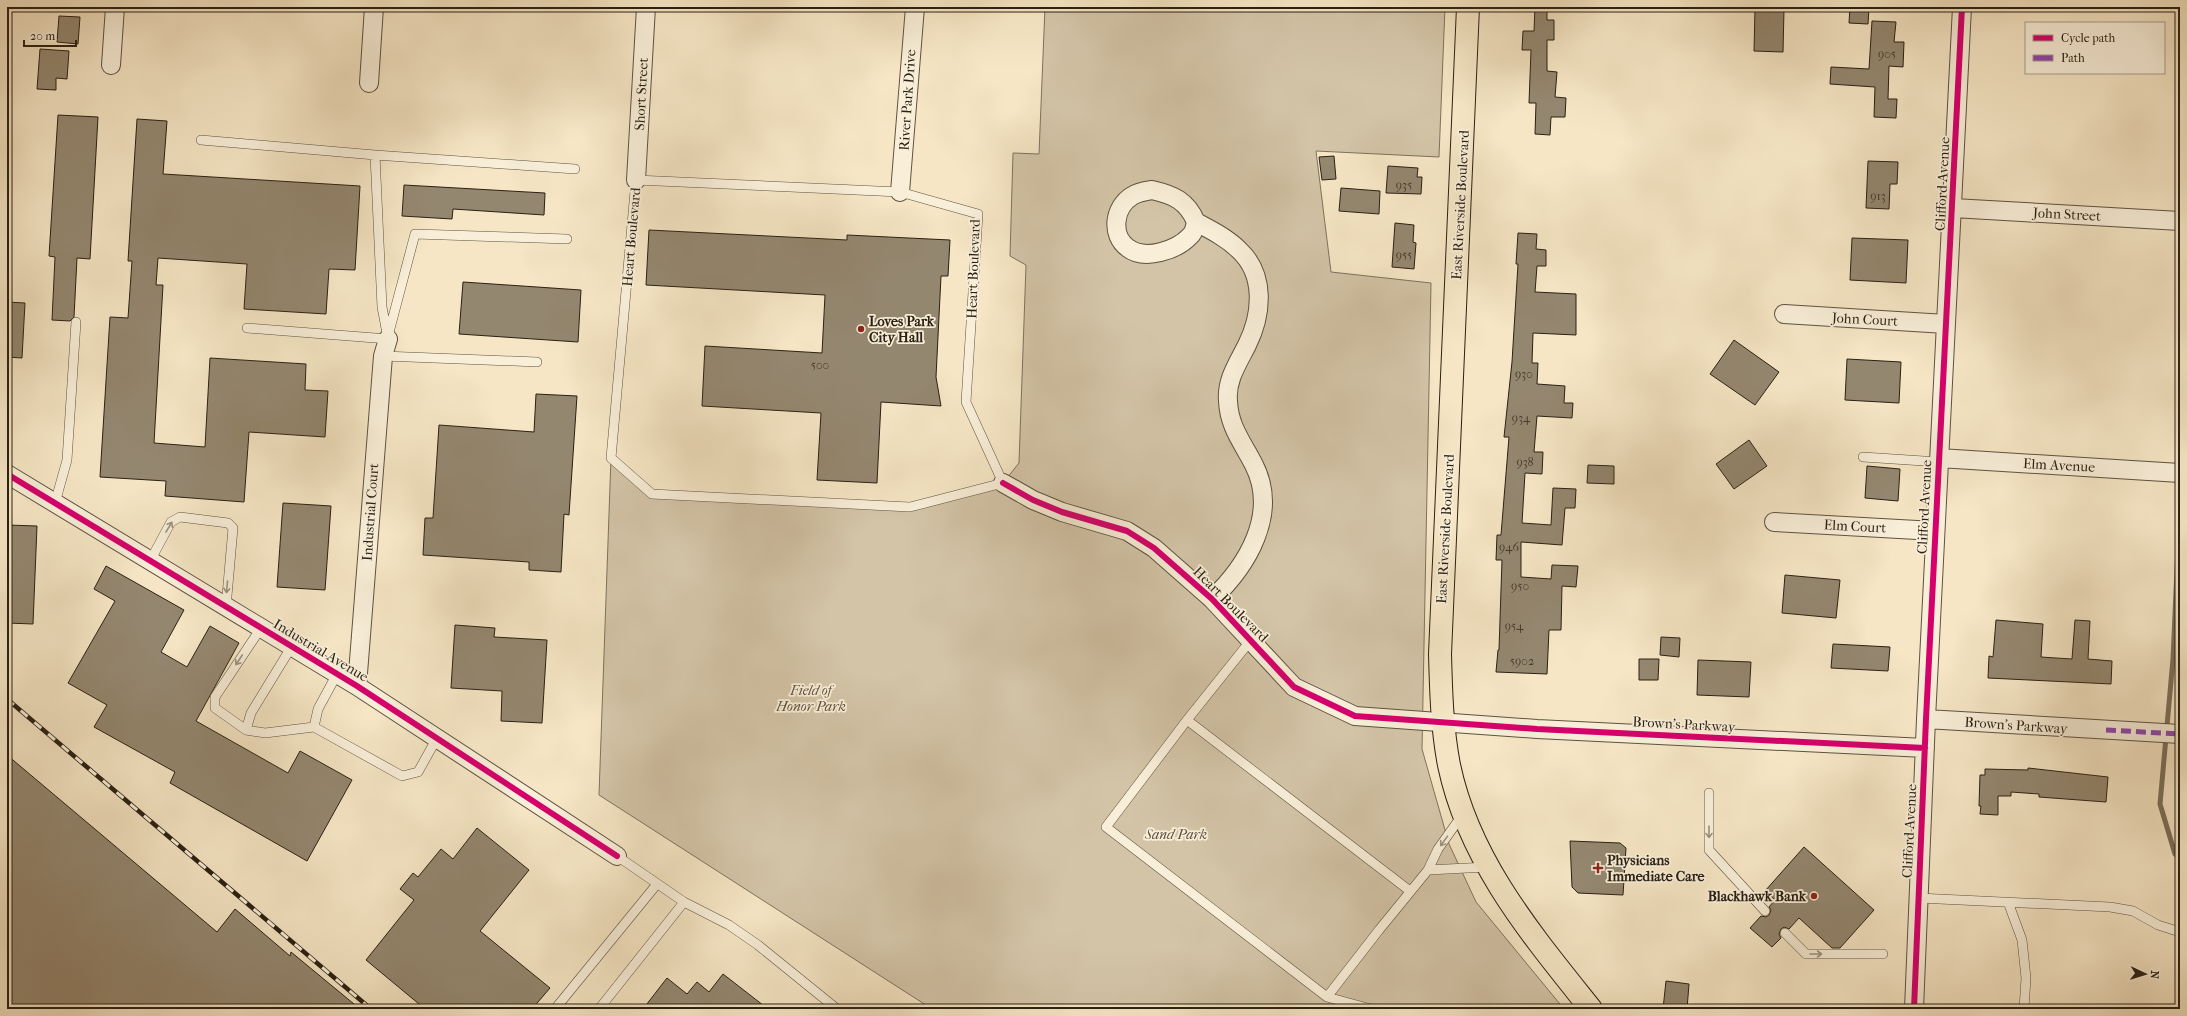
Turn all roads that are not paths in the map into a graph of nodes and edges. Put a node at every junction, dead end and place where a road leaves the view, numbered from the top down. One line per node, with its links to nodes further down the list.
1 (115, 7): 7 (street)
2 (374, 7): 8 (street)
3 (646, 7): 12 (street, Short Street)
4 (915, 7): 13 (street, River Park Drive)
5 (1468, 7): 43 (main road, East Riverside Boulevard)
6 (1962, 7): 14 (street, Clifford Avenue)
7 (111, 65)
8 (369, 83)
9 (201, 140): 10 (lane)
10 (376, 155): 11 (lane); 22 (lane)
11 (575, 169)
12 (636, 180): 13 (lane, Heart Boulevard); 29 (lane, Heart Boulevard)
13 (900, 192): 29 (lane, Heart Boulevard)
14 (1953, 208): 15 (street, John Street); 20 (street, Clifford Avenue)
15 (2180, 221)
16 (1196, 222): 34 (street)
17 (567, 239): 22 (lane)
18 (1784, 314): 20 (street, John Court)
19 (76, 322): 30 (lane)
20 (1946, 324): 26 (street, Clifford Avenue)
21 (247, 328): 22 (lane)
22 (388, 339): 23 (street, Industrial Court)
23 (383, 356): 24 (lane); 40 (street, Industrial Court)
24 (537, 362)
25 (1862, 457): 26 (lane)
26 (1939, 460): 27 (street, Elm Avenue); 32 (street, Clifford Avenue)
27 (2180, 473)
28 (7, 474): 30 (street, Industrial Avenue)
29 (1003, 483): 34 (street, Heart Boulevard)
30 (55, 504): 33 (street, Industrial Avenue)
31 (1774, 522): 32 (street, Elm Court)
32 (1935, 531): 41 (street, Clifford Avenue)
33 (150, 561): 35 (street, Industrial Avenue); 35 (lane, one-way to 35)
34 (1212, 599): 37 (street, Heart Boulevard)
35 (226, 606): 36 (street, Industrial Avenue)
36 (260, 628): 38 (street, Industrial Avenue); 45 (lane, one-way to 45)
37 (1251, 640): 42 (lane); 43 (street, Heart Boulevard)
38 (292, 646): 39 (street, Industrial Avenue); 45 (lane)
39 (337, 674): 40 (street, Industrial Avenue); 44 (lane)
40 (357, 686): 47 (street, Industrial Avenue)
41 (1926, 719): 46 (street, Brown's Parkway); 48 (street, Clifford Avenue)
42 (1187, 720): 55 (lane); 63 (lane)
43 (1443, 723): 48 (street, Brown's Parkway); 50 (main road, East Riverside Boulevard)
44 (314, 726): 45 (lane); 47 (lane)
45 (246, 730)
46 (2180, 734)
47 (437, 738): 51 (street, Industrial Avenue)
48 (1925, 748): 56 (street, Clifford Avenue)
49 (1709, 793): 59 (lane, one-way to 59)
50 (1464, 813): 52 (main road, East Riverside Boulevard); 53 (lane, one-way to 53)
51 (617, 856): 54 (lane)
52 (1487, 867): 53 (lane); 68 (main road, East Riverside Boulevard)
53 (1428, 870): 55 (lane)
54 (657, 884): 57 (lane); 64 (lane)
55 (1410, 891): 63 (lane)
56 (1918, 898): 58 (lane); 69 (street, Clifford Avenue)
57 (684, 902): 65 (lane); 66 (lane)
58 (2008, 902): 61 (lane); 70 (lane)
59 (1765, 911)
60 (1786, 932): 62 (lane, one-way to 62)
61 (2180, 932)
62 (1883, 954)
63 (1327, 997): 67 (lane)
64 (555, 1009)
65 (599, 1009)
66 (837, 1009)
67 (1371, 1009)
68 (1591, 1009)
69 (1914, 1009)
70 (2024, 1009)

